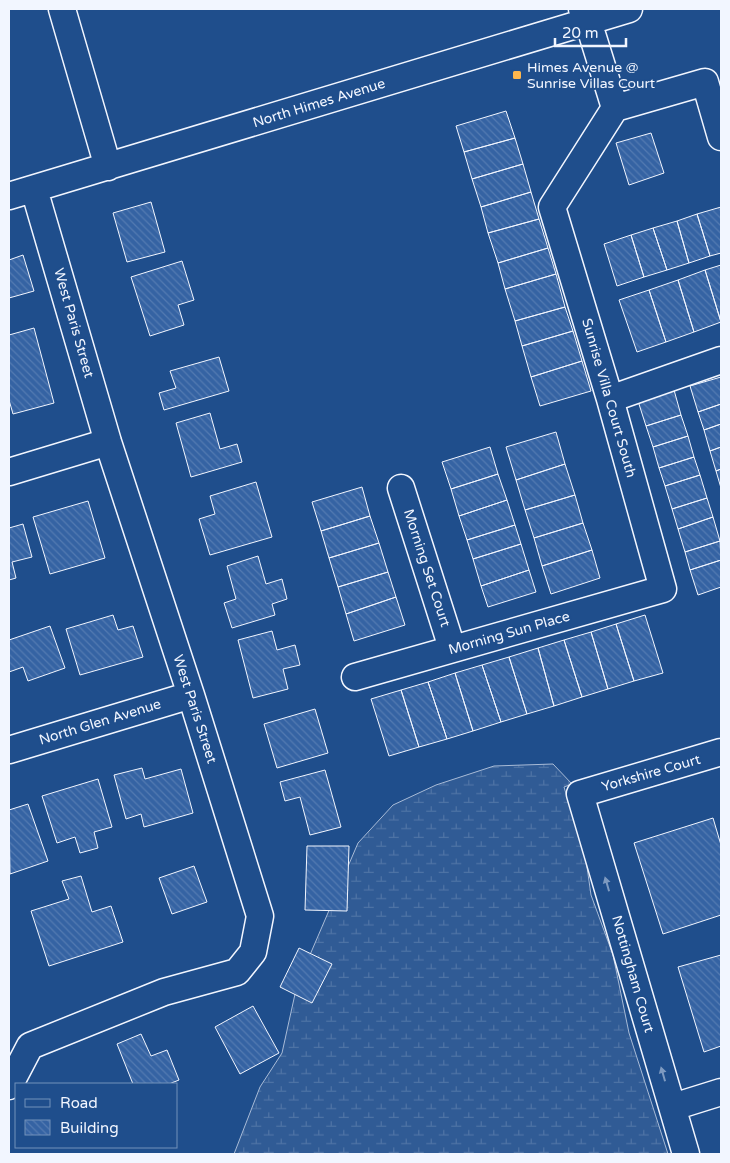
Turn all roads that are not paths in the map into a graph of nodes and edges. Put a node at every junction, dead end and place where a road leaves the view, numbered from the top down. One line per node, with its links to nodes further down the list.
1 (62, 9): 6 (street)
2 (629, 9): 3 (street, North Himes Avenue)
3 (585, 15): 4 (street); 6 (street, North Himes Avenue)
4 (615, 108): 5 (street); 10 (street, Sunrise Villa Court South)
5 (721, 136)
6 (108, 167): 7 (street, North Himes Avenue)
7 (34, 189): 8 (street, North Himes Avenue); 11 (street, West Paris Street)
8 (9, 196)
9 (721, 360): 10 (street)
10 (610, 399): 14 (street, Sunrise Villa Court South)
11 (108, 442): 12 (street); 17 (street, West Paris Street)
12 (9, 472)
13 (401, 488): 15 (street, Morning Set Court)
14 (663, 589): 15 (street, Morning Sun Place)
15 (452, 648): 16 (street, Morning Sun Place)
16 (355, 677)
17 (191, 695): 18 (street, North Glen Avenue); 21 (street, West Paris Street)
18 (9, 750)
19 (721, 752): 20 (street, Yorkshire Court)
20 (580, 794): 23 (street, Nottingham Court, one-way to 20)
21 (9, 1086)
22 (721, 1092): 23 (street)
23 (672, 1107): 24 (street, Nottingham Court)
24 (686, 1154)

